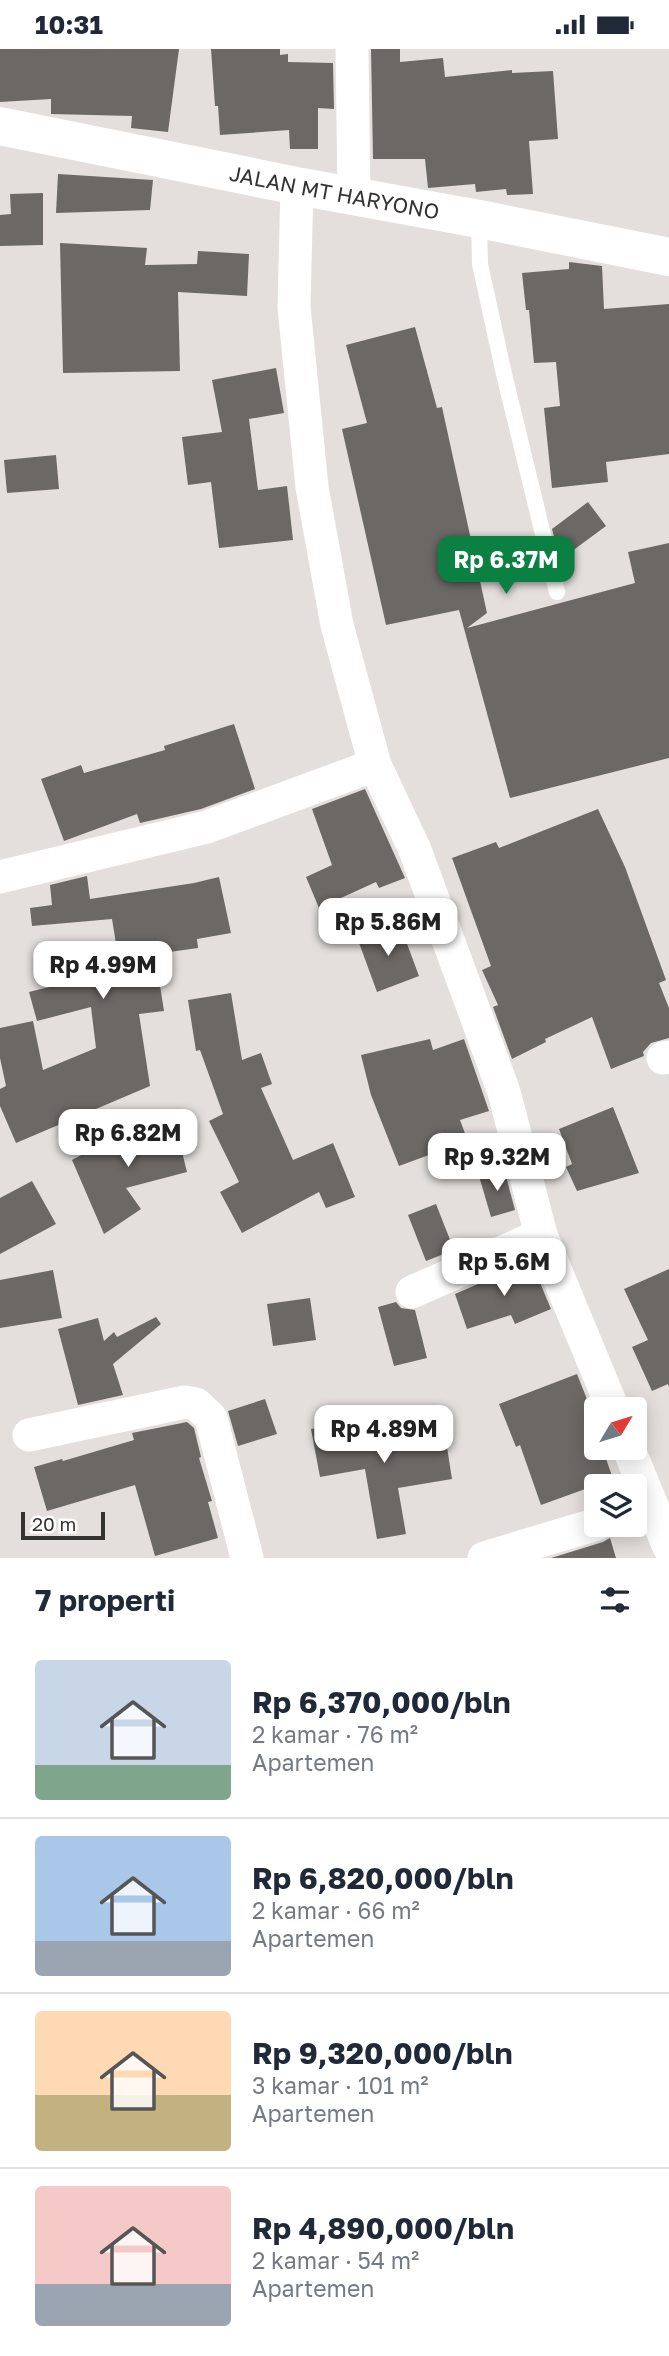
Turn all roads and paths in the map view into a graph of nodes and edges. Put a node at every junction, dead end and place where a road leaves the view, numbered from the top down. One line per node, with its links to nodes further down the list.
1 (352, 49): 4 (street)
2 (0, 126): 3 (main road, JALAN MT HARYONO)
3 (297, 186): 4 (main road, JALAN MT HARYONO); 8 (street)
4 (354, 197): 5 (main road, JALAN MT HARYONO)
5 (479, 219): 6 (main road, JALAN MT HARYONO); 7 (lane)
6 (669, 257)
7 (557, 592)
8 (375, 765): 9 (street); 10 (street)
9 (0, 877)
10 (541, 1235): 11 (street); 12 (street)
11 (412, 1292)
12 (607, 1397)
13 (29, 1435): 17 (street)
14 (633, 1460): 15 (street)
15 (658, 1525)
16 (584, 1528): 18 (street)
17 (247, 1558)
18 (484, 1558)

